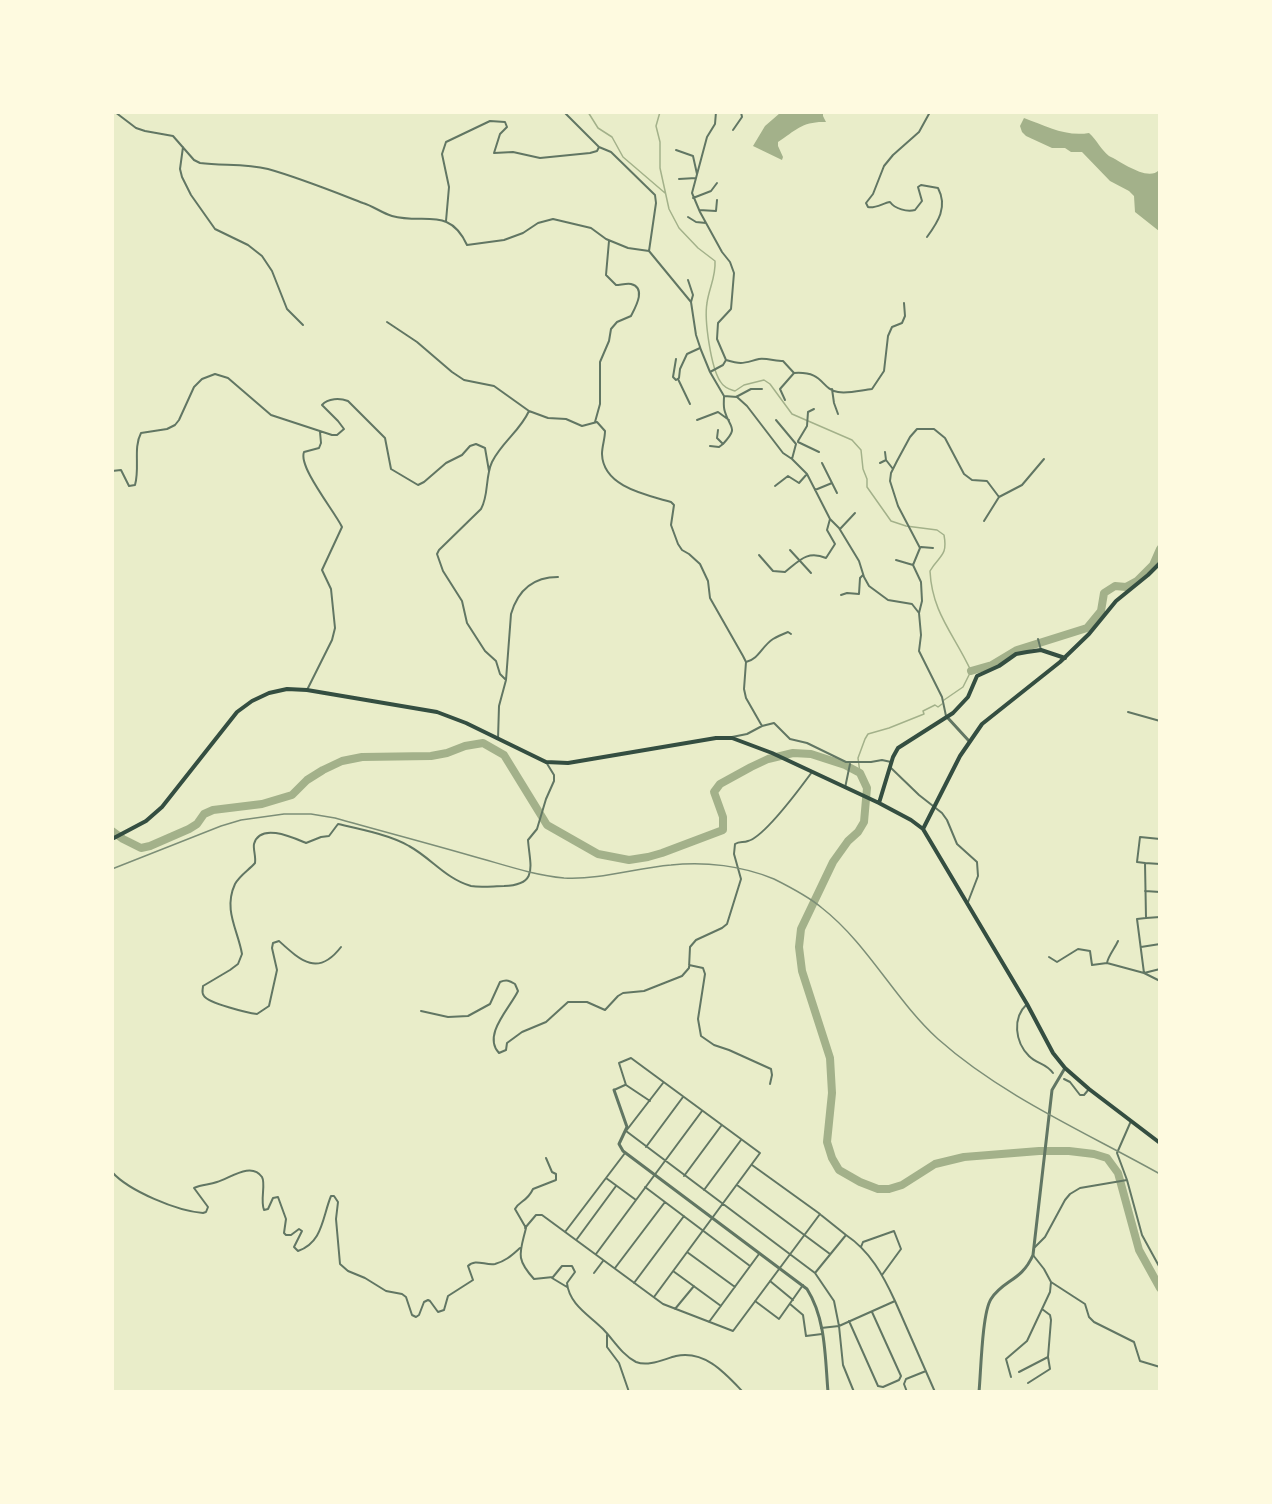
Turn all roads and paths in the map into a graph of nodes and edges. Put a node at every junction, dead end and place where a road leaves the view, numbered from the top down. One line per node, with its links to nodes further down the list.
1 (115, 112): 7 (street)
2 (564, 112): 8 (street)
3 (716, 112): 10 (street)
4 (741, 112): 6 (street)
5 (930, 112): 20 (street)
6 (733, 130)
7 (183, 147): 18 (street); 27 (street)
8 (599, 147): 18 (street); 22 (street)
9 (676, 150): 10 (street)
10 (697, 174): 11 (street)
11 (696, 178): 12 (street); 14 (street)
12 (679, 179)
13 (717, 183): 14 (street)
14 (693, 198): 16 (street)
15 (717, 200): 16 (street)
16 (699, 210): 19 (street)
17 (688, 216): 19 (street)
18 (446, 222): 21 (street)
19 (706, 223): 30 (street)
20 (927, 237)
21 (609, 240): 22 (street); 46 (street)
22 (649, 251): 24 (street)
23 (688, 280): 24 (street)
24 (691, 302): 28 (street)
25 (904, 303): 35 (street)
26 (387, 322): 41 (street)
27 (303, 325)
28 (700, 348): 31 (street); 33 (street)
29 (676, 359): 33 (street)
30 (726, 360): 31 (street); 32 (street)
31 (712, 372): 36 (street)
32 (794, 373): 35 (street); 38 (street)
33 (678, 380): 39 (street)
34 (762, 389): 37 (street)
35 (832, 389): 42 (street)
36 (724, 396): 37 (street); 44 (street)
37 (736, 397): 54 (street)
38 (785, 400)
39 (690, 404)
40 (814, 409): 49 (street)
41 (529, 411): 46 (street); 61 (street)
42 (838, 414)
43 (697, 420): 44 (street)
44 (729, 420): 50 (street)
45 (776, 420): 49 (street)
46 (595, 422): 89 (street)
47 (718, 430): 50 (street)
48 (320, 432): 60 (street); 61 (street); 91 (street)
49 (797, 443): 52 (street); 54 (street)
50 (723, 444): 51 (street)
51 (710, 446)
52 (819, 452)
53 (885, 452): 56 (street)
54 (792, 459): 62 (street)
55 (1044, 459): 67 (street)
56 (886, 460): 58 (street); 59 (street)
57 (822, 463): 63 (street)
58 (880, 463)
59 (893, 469): 67 (street); 72 (street)
60 (112, 471)
61 (489, 471): 90 (street)
62 (807, 474): 64 (street); 65 (street)
63 (832, 483): 65 (street); 66 (street)
64 (775, 486)
65 (815, 490): 69 (street)
66 (837, 493)
67 (999, 497): 70 (street)
68 (855, 513): 71 (street)
69 (831, 519): 71 (street); 77 (street)
70 (984, 521)
71 (840, 529): 81 (street)
72 (920, 547): 73 (street); 79 (street)
73 (933, 548)
74 (790, 550): 77 (street)
75 (759, 555): 77 (street)
76 (896, 560): 79 (street)
77 (800, 561): 80 (street)
78 (1160, 563): 88 (main road)
79 (913, 565): 84 (street)
80 (810, 573)
81 (863, 575): 83 (street); 84 (street)
82 (558, 577): 90 (street)
83 (841, 595)
84 (919, 613): 93 (street)
85 (791, 634): 89 (street)
86 (1038, 639): 87 (street)
87 (1041, 650): 88 (main road); 93 (main road)
88 (1065, 658): 98 (main road)
89 (746, 662): 95 (street)
90 (506, 680): 97 (street)
91 (308, 690): 97 (main road); 107 (main road)
92 (1128, 712): 94 (street)
93 (946, 716): 98 (street); 101 (main road)
94 (1160, 722)
95 (762, 726): 96 (street); 100 (street)
96 (732, 738): 99 (main road); 102 (main road)
97 (498, 739): 99 (main road)
98 (969, 741): 105 (main road)
99 (546, 762): 118 (street)
100 (850, 763): 101 (street); 103 (street)
101 (891, 765): 104 (main road); 105 (street)
102 (812, 772): 103 (main road); 122 (street)
103 (845, 788): 104 (main road)
104 (876, 802): 106 (main road)
105 (935, 807): 106 (main road); 113 (street)
106 (923, 829): 113 (main road)
107 (114, 838)
108 (1160, 839): 109 (street)
109 (1145, 863): 110 (street); 111 (street)
110 (1160, 864)
111 (1145, 891): 112 (street); 115 (street)
112 (1160, 892)
113 (968, 904): 126 (main road)
114 (1160, 917): 115 (street)
115 (1146, 918): 119 (street)
116 (1118, 941): 121 (street)
117 (1160, 944): 119 (street)
118 (341, 946)
119 (1141, 947): 124 (street)
120 (1049, 957): 121 (street)
121 (1107, 963): 124 (street)
122 (689, 965): 127 (street); 132 (street)
123 (1160, 969): 124 (street)
124 (1144, 973): 125 (street)
125 (1160, 981)
126 (1027, 1004): 128 (main road); 129 (street)
127 (421, 1011)
128 (1065, 1068): 134 (main road); 173 (street)
129 (1053, 1073)
130 (1064, 1079): 134 (street)
131 (663, 1083): 133 (street); 136 (street); 137 (street)
132 (770, 1084)
133 (626, 1085): 135 (street); 137 (street)
134 (1089, 1089): 139 (main road)
135 (614, 1090): 141 (street)
136 (683, 1097): 138 (street); 144 (street)
137 (650, 1101): 141 (street)
138 (702, 1111): 140 (street); 147 (street)
139 (1131, 1121): 143 (main road); 154 (street)
140 (721, 1125): 142 (street); 151 (street)
141 (626, 1131): 144 (street); 145 (street)
142 (741, 1140): 148 (street); 158 (street)
143 (1160, 1143)
144 (646, 1147): 147 (street)
145 (625, 1153): 150 (street); 152 (street)
146 (546, 1158): 165 (street)
147 (664, 1161): 150 (street); 151 (street)
148 (752, 1164): 156 (street); 162 (street)
149 (112, 1172): 153 (street)
150 (655, 1174): 157 (street); 164 (street)
151 (684, 1176): 158 (street)
152 (606, 1178): 155 (street); 167 (street)
153 (115, 1179): 172 (street)
154 (1126, 1181): 173 (street); 184 (street)
155 (616, 1185): 159 (street); 170 (street)
156 (737, 1185): 161 (street); 168 (street)
157 (645, 1187): 159 (street); 160 (street)
158 (704, 1190): 161 (street)
159 (636, 1200): 176 (street)
160 (665, 1202): 163 (street); 182 (street)
161 (723, 1204): 164 (street); 177 (street)
162 (820, 1214): 168 (street); 169 (street)
163 (684, 1216): 166 (street); 192 (street)
164 (713, 1217): 166 (street); 175 (street)
165 (525, 1228): 167 (street); 172 (street)
166 (703, 1230): 174 (street); 181 (street)
167 (565, 1232): 170 (street)
168 (804, 1235): 177 (street); 178 (street)
169 (846, 1235): 171 (street); 178 (street)
170 (576, 1240): 176 (street)
171 (861, 1247): 188 (street); 188 (street)
172 (520, 1248): 189 (street)
173 (1034, 1248): 179 (street)
174 (687, 1252): 185 (street); 196 (street)
175 (760, 1252): 181 (street); 183 (street)
176 (596, 1254): 180 (street)
177 (790, 1254): 183 (street); 187 (street)
178 (830, 1254): 187 (street)
179 (1032, 1256): 191 (street); 224 (street)
180 (604, 1260): 182 (street); 186 (street)
181 (750, 1266): 196 (street)
182 (615, 1268): 192 (street)
183 (780, 1268): 190 (street); 193 (street)
184 (1160, 1268)
185 (673, 1271): 194 (street); 197 (street)
186 (594, 1273)
187 (815, 1273): 208 (street)
188 (882, 1275): 200 (street)
189 (551, 1277): 195 (street); 195 (street)
190 (770, 1281): 198 (street); 199 (street)
191 (1051, 1282): 204 (street); 213 (street)
192 (634, 1283): 197 (street)
193 (803, 1285): 198 (street); 209 (street)
194 (694, 1286): 202 (street); 203 (street)
195 (567, 1287): 211 (street)
196 (735, 1287): 202 (street)
197 (654, 1297): 203 (street)
198 (793, 1300): 201 (street)
199 (755, 1301): 201 (street); 207 (street)
200 (895, 1301): 205 (street); 214 (street)
201 (790, 1304): 210 (street)
202 (721, 1306): 207 (street)
203 (675, 1309): 207 (street)
204 (1042, 1310): 212 (street); 216 (street)
205 (871, 1311): 206 (street); 206 (street)
206 (849, 1321): 208 (street)
207 (709, 1322)
208 (839, 1326): 209 (street); 221 (street)
209 (821, 1329): 210 (street)
210 (822, 1334): 220 (street)
211 (607, 1335): 218 (street); 219 (street)
212 (1048, 1357): 215 (street); 217 (street)
213 (1160, 1366)
214 (926, 1371): 222 (street); 223 (street)
215 (1020, 1372)
216 (1011, 1377)
217 (1028, 1383)
218 (629, 1392)
219 (742, 1392)
220 (828, 1392)
221 (854, 1392)
222 (907, 1392)
223 (935, 1392)
224 (979, 1392)

